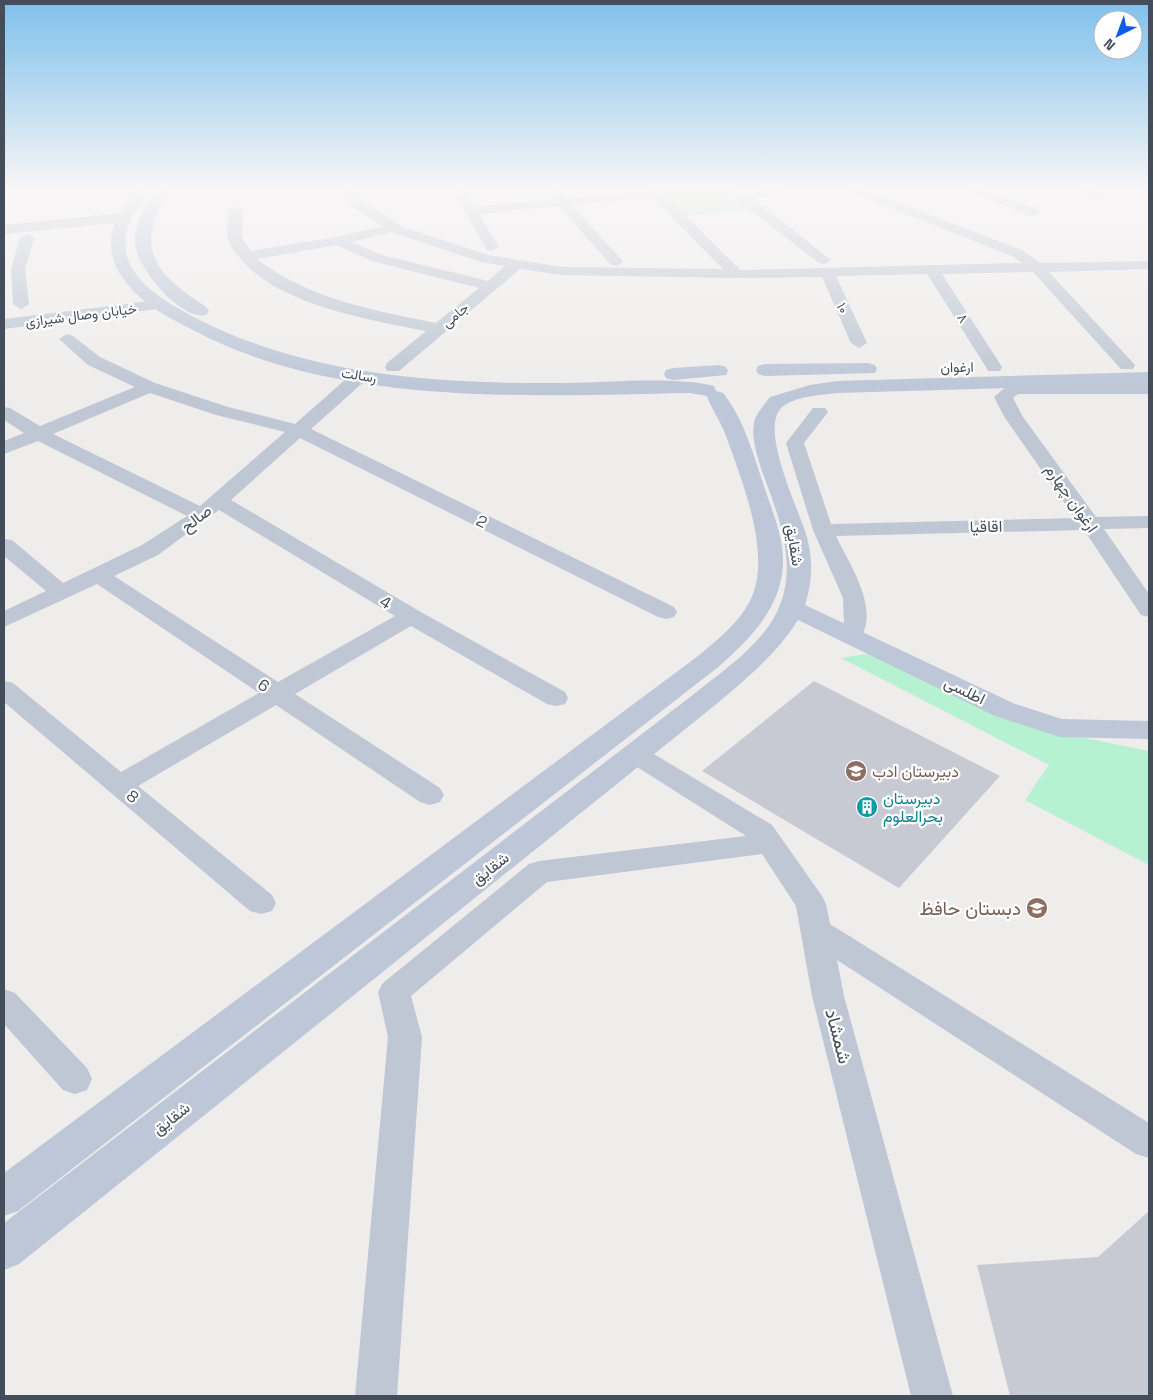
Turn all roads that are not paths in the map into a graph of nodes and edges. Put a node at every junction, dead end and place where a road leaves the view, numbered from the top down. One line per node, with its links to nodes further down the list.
1 (18, 255): 17 (street)
2 (121, 255): 23 (main road, رسالت)
3 (145, 255): 21 (main road, رسالت)
4 (251, 255): 11 (street)
5 (374, 255): 20 (street)
6 (475, 255): 13 (street)
7 (610, 255): 12 (street)
8 (717, 255): 19 (street)
9 (812, 255): 15 (street)
10 (1020, 255): 16 (street)
11 (247, 256): 25 (street)
12 (616, 262)
13 (517, 264): 19 (street); 20 (street, جامی)
14 (1149, 265): 16 (street)
15 (825, 266): 18 (street); 19 (street); 27 (street, ۱۰)
16 (1037, 267): 18 (street); 28 (street)
17 (11, 270): 22 (street)
18 (932, 270): 31 (street, ۸)
19 (736, 274)
20 (491, 286): 25 (street, جامی)
21 (182, 300): 23 (main road); 30 (main road, رسالت)
22 (21, 304)
23 (159, 305): 24 (street, خیابان وصال شیرازی); 32 (main road, رسالت)
24 (4, 324)
25 (439, 329): 30 (street, جامی)
26 (67, 339): 35 (street, 2)
27 (859, 343)
28 (1127, 365): 29 (main road, ارغوان); 31 (main road, ارغوان)
29 (1149, 365)
30 (393, 367): 33 (main road, رسالت)
31 (994, 367): 33 (main road, ارغوان)
32 (361, 375): 33 (main road, رسالت); 40 (street, صالح)
33 (732, 377): 37 (main road); 37 (main road, شقایق); 60 (main road, شقایق)
34 (1149, 378): 37 (main road, ارغوان)
35 (149, 387): 40 (street, 2); 41 (street)
36 (1149, 389): 45 (street, ارغوان چهارم)
37 (759, 404): 50 (main road, شقایق)
38 (4, 412): 41 (street, 4)
39 (819, 412): 46 (street)
40 (298, 430): 43 (street, صالح); 52 (street, 2)
41 (38, 434): 42 (street); 43 (street, 4)
42 (4, 448)
43 (210, 508): 48 (street, صالح); 53 (street, 4)
44 (1149, 522): 45 (street, اقاقیا)
45 (1090, 523): 46 (street, اقاقیا); 51 (street, ارغوان چهارم)
46 (823, 530): 55 (street)
47 (4, 546): 49 (street)
48 (98, 575): 49 (street, صالح); 57 (street, 6)
49 (61, 593): 54 (street, صالح)
50 (792, 608): 55 (main road, اطلسی); 61 (main road, شقایق)
51 (1149, 610)
52 (666, 612)
53 (411, 616): 57 (street); 58 (street, 4)
54 (4, 620)
55 (851, 636): 59 (main road, اطلسی)
56 (4, 689): 62 (street, 8)
57 (277, 694): 62 (street); 63 (street, 6)
58 (556, 698)
59 (1149, 730)
60 (607, 738): 61 (main road); 70 (main road, شقایق)
61 (635, 754): 64 (street, شمشاد); 71 (main road, شقایق)
62 (119, 784): 65 (street, 8)
63 (430, 795)
64 (770, 843): 66 (street, شمشاد); 72 (street)
65 (261, 903)
66 (816, 931): 69 (street); 73 (street, شمشاد)
67 (4, 1002): 68 (street)
68 (75, 1079)
69 (1149, 1142)
70 (4, 1197)
71 (4, 1249)
72 (376, 1396)
73 (932, 1396)

